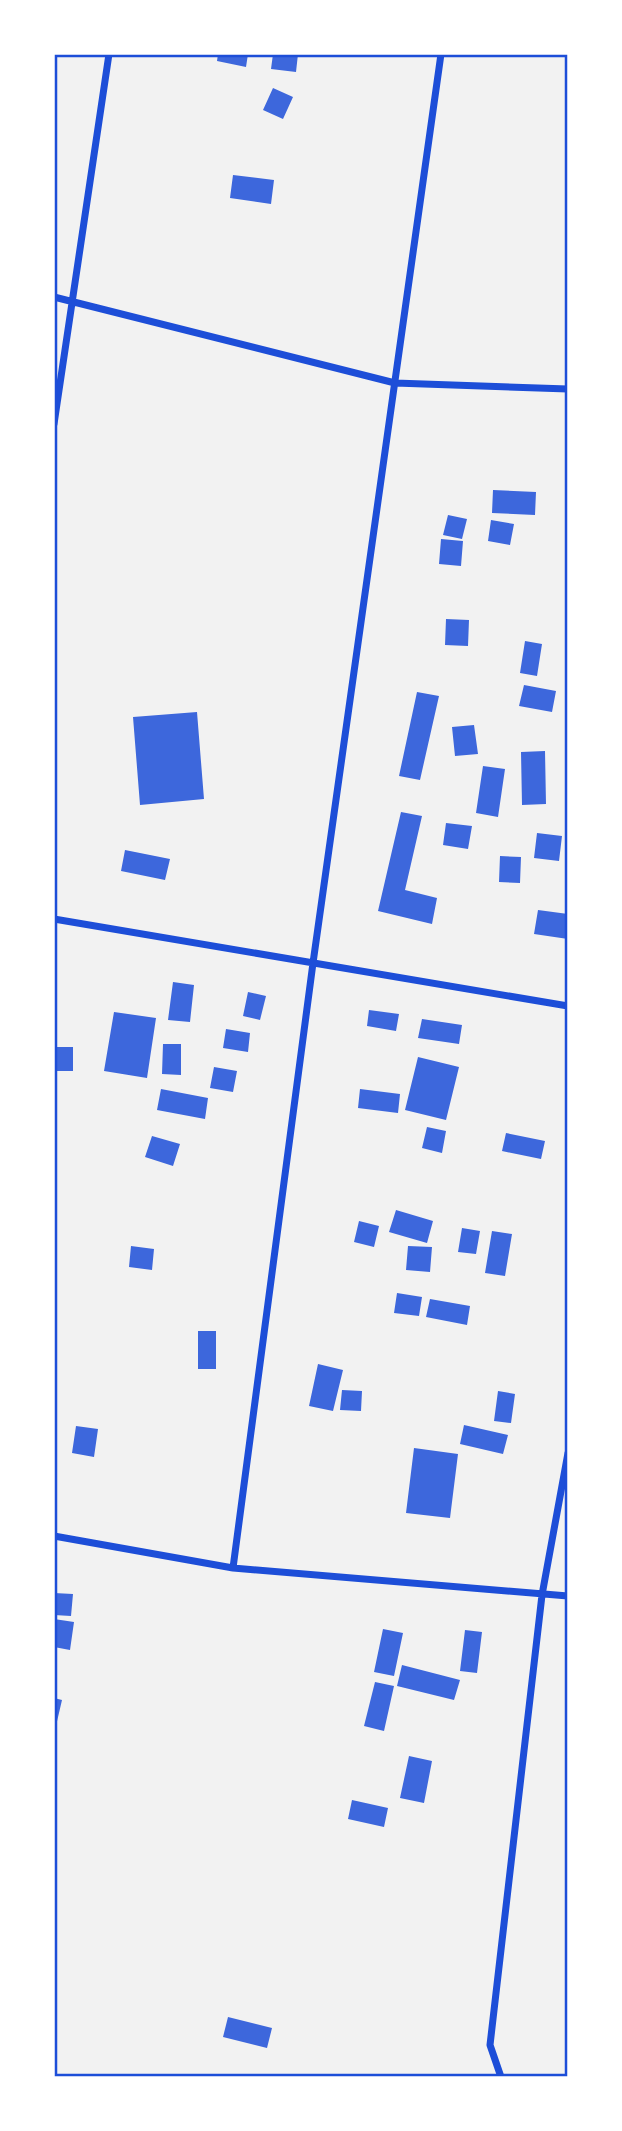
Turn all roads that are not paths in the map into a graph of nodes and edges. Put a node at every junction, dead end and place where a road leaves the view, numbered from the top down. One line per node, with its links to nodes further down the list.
1 (108, 54): 4 (street)
2 (441, 54): 5 (street)
3 (54, 297): 4 (street)
4 (72, 300): 5 (street); 7 (street)
5 (395, 383): 6 (street); 9 (street)
6 (568, 389)
7 (54, 424)
8 (54, 919): 9 (street)
9 (313, 963): 10 (street); 13 (street)
10 (568, 1006)
11 (568, 1453): 14 (street)
12 (54, 1536): 13 (street)
13 (233, 1568): 14 (street)
14 (542, 1595): 15 (street); 16 (street)
15 (568, 1597)
16 (500, 2077)

